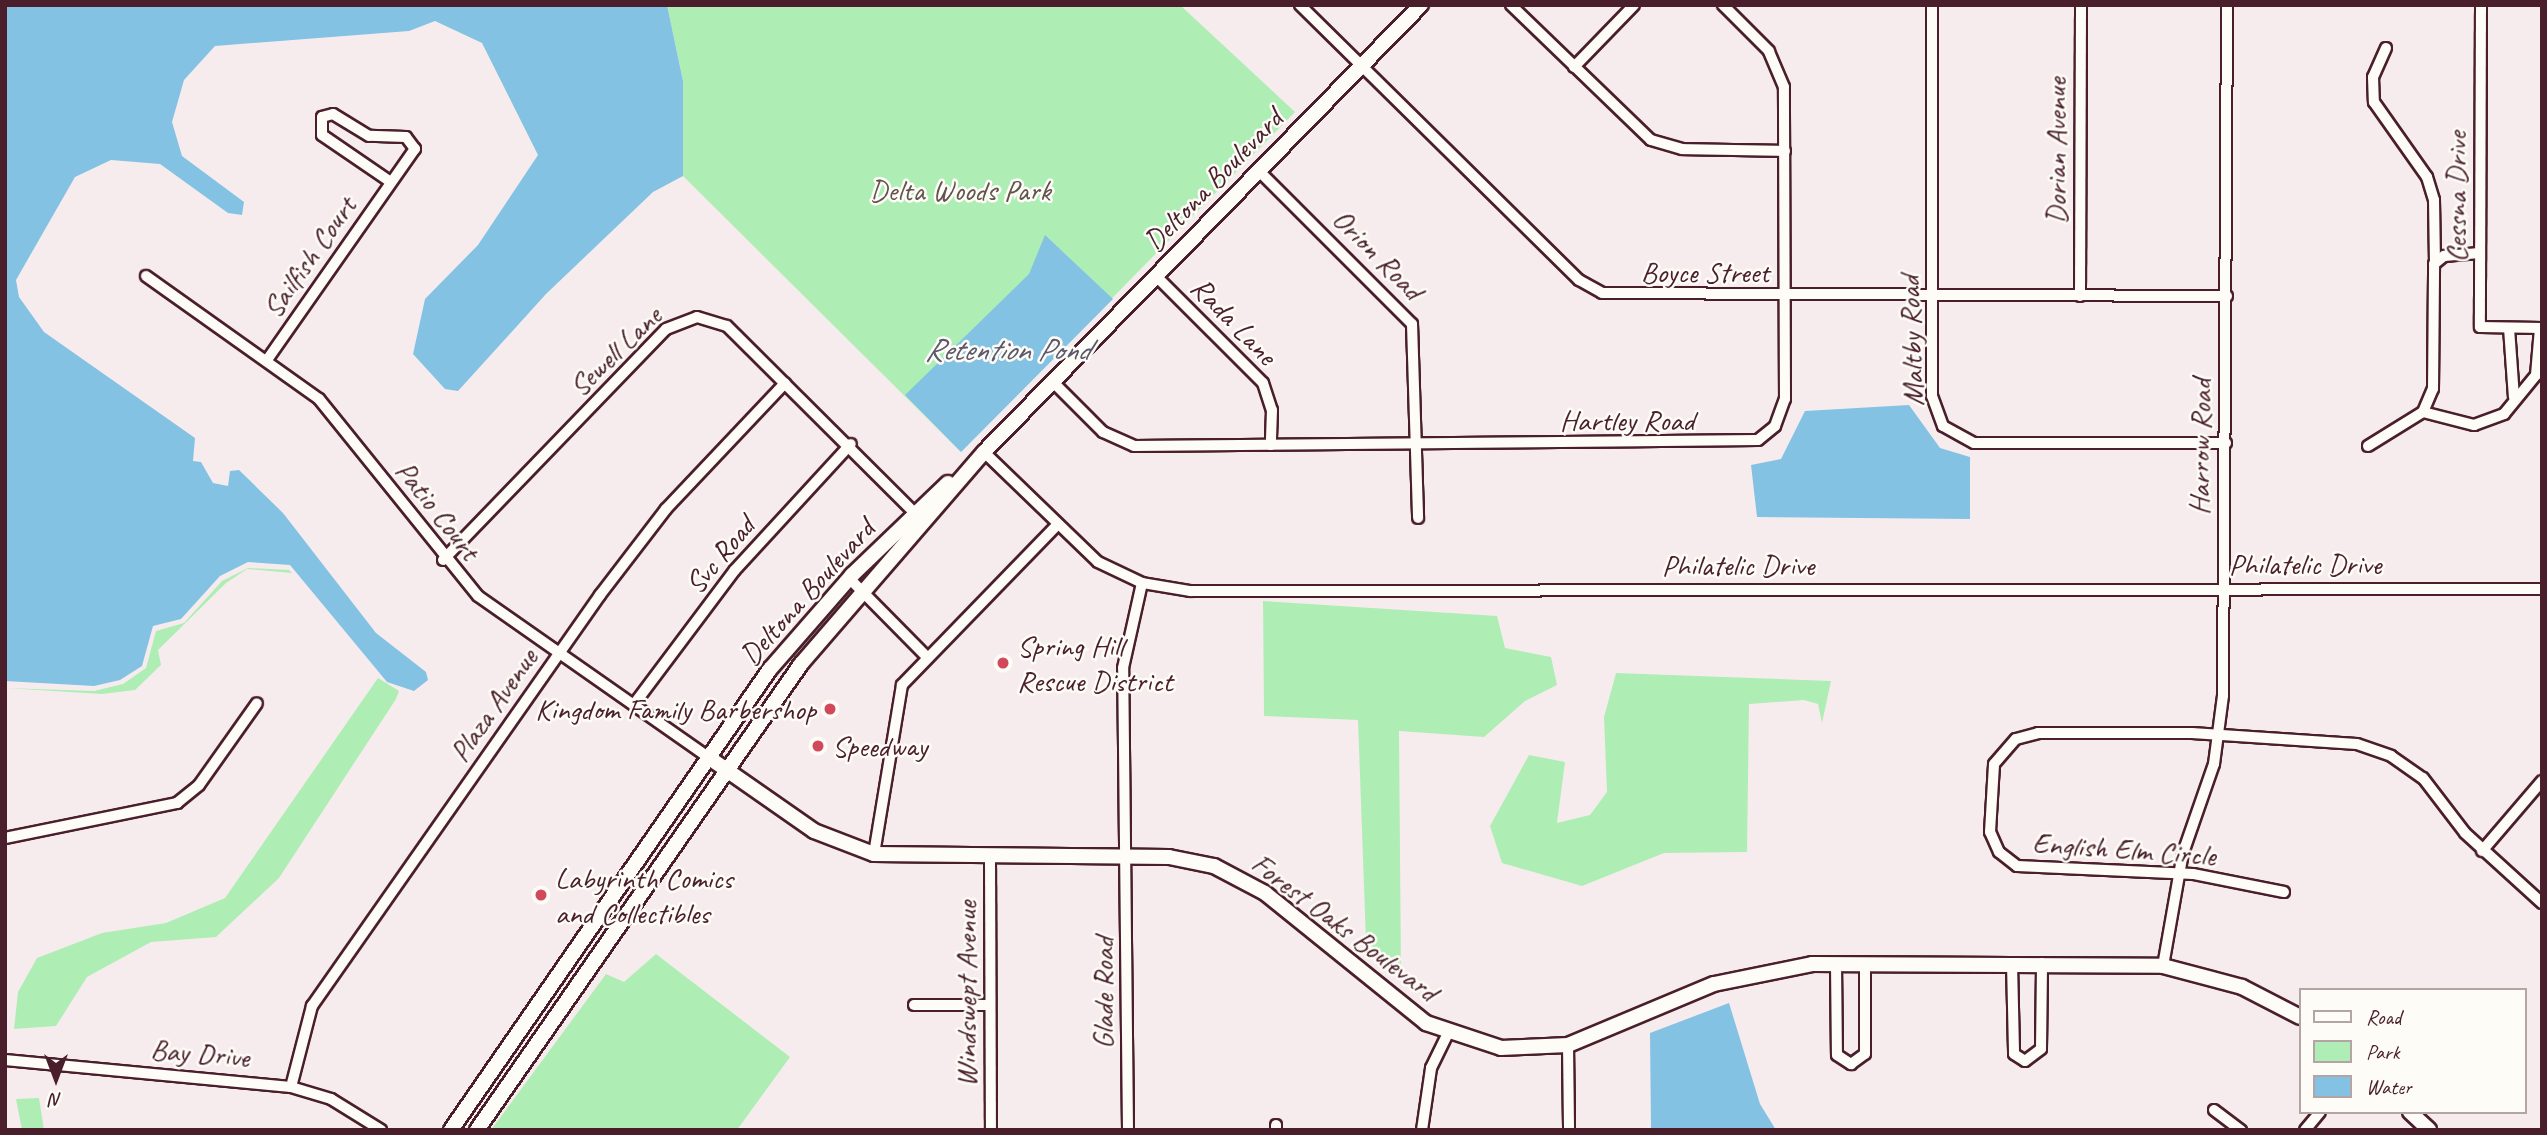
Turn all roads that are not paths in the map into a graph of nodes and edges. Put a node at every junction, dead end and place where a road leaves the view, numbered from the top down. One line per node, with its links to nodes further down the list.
1 (1300, 5): 11 (street, Boyce Street)
2 (1421, 5): 11 (main road, Deltona Boulevard)
3 (1511, 5): 12 (street)
4 (1634, 5): 12 (street)
5 (1723, 5): 13 (street, Hartley Road)
6 (1932, 5): 23 (street, Maltby Road)
7 (2081, 5): 20 (street, Dorian Avenue)
8 (2227, 5): 21 (street, Harrow Road)
9 (2481, 5): 16 (street, Cessna Drive)
10 (2386, 48): 17 (street)
11 (1362, 65): 14 (main road, Deltona Boulevard); 22 (street, Boyce Street)
12 (1574, 67): 13 (street)
13 (1785, 150): 22 (street, Hartley Road)
14 (1259, 171): 19 (main road, Deltona Boulevard); 34 (street, Orion Road)
15 (391, 182): 15 (street, Sailfish Court); 26 (street, Sailfish Court)
16 (2480, 253): 17 (street); 24 (street, Cessna Drive)
17 (2435, 262): 30 (street)
18 (146, 276): 26 (street, Patio Court)
19 (1156, 276): 27 (main road, Deltona Boulevard); 33 (street, Rada Lane)
20 (2080, 296): 21 (street, Boyce Street); 23 (street, Boyce Street)
21 (2227, 296): 31 (street, Harrow Road)
22 (1786, 297): 23 (street, Boyce Street); 34 (street, Hartley Road)
23 (1933, 297): 31 (street, Maltby Road)
24 (2509, 328): 25 (street, Cessna Drive); 29 (street)
25 (2541, 328): 29 (street)
26 (267, 360): 40 (street, Patio Court)
27 (1053, 382): 33 (street, Hartley Road); 36 (main road, Deltona Boulevard)
28 (785, 383): 32 (street, Sewell Lane); 40 (street, Sewell Lane); 46 (street, Plaza Avenue)
29 (2514, 397): 30 (street)
30 (2423, 412): 35 (street)
31 (2226, 443): 43 (street, Harrow Road)
32 (850, 444): 37 (street, Sewell Lane); 49 (street, Svc Road)
33 (1271, 445): 34 (street, Hartley Road)
34 (1418, 445): 38 (street, Orion Road)
35 (2368, 446)
36 (984, 452): 37 (main road, Deltona Boulevard); 39 (street, Philatelic Drive)
37 (919, 517): 41 (main road, Deltona Boulevard); 45 (main road, Deltona Boulevard)
38 (1418, 518)
39 (1056, 526): 42 (street, Philatelic Drive); 47 (street)
40 (443, 560): 46 (street, Patio Court)
41 (849, 578): 45 (street); 51 (main road, Deltona Boulevard)
42 (1142, 583): 43 (street, Philatelic Drive); 57 (street, Glade Road)
43 (2223, 588): 44 (street, Philatelic Drive); 50 (street, Harrow Road)
44 (2542, 589)
45 (865, 592): 47 (street); 52 (main road, Deltona Boulevard)
46 (559, 653): 49 (street, Patio Court); 75 (street, Plaza Avenue)
47 (928, 658): 56 (street)
48 (257, 703): 54 (street)
49 (635, 703): 51 (street, Patio Court)
50 (2219, 737): 55 (street); 59 (street, Harrow Road); 59 (street, English Elm Circle)
51 (708, 757): 52 (main road, Forest Oaks Boulevard); 62 (main road, Deltona Boulevard)
52 (726, 768): 56 (main road, Forest Oaks Boulevard); 63 (main road, Deltona Boulevard)
53 (2542, 781): 55 (street)
54 (5, 838)
55 (2482, 851): 61 (street)
56 (874, 854): 58 (main road, Forest Oaks Boulevard)
57 (1127, 857): 58 (main road, Forest Oaks Boulevard); 72 (main road, Forest Oaks Boulevard); 83 (street, Glade Road)
58 (990, 858): 70 (street, Windswept Avenue)
59 (2180, 874): 60 (street, English Elm Circle); 68 (street, Harrow Road)
60 (2284, 892)
61 (2542, 903)
62 (581, 939): 63 (main road); 80 (main road, Deltona Boulevard)
63 (601, 953): 81 (main road, Deltona Boulevard)
64 (2012, 963): 65 (main road, Forest Oaks Boulevard); 65 (street); 67 (main road, Forest Oaks Boulevard)
65 (2042, 963): 68 (main road, Forest Oaks Boulevard)
66 (1836, 964): 67 (main road, Forest Oaks Boulevard); 67 (street); 73 (main road, Forest Oaks Boulevard)
67 (1865, 964)
68 (2163, 966): 71 (main road, Forest Oaks Boulevard)
69 (915, 1005): 70 (street)
70 (990, 1005): 82 (street, Windswept Avenue)
71 (2298, 1016)
72 (1448, 1033): 73 (main road, Forest Oaks Boulevard); 84 (street)
73 (1568, 1045): 85 (street)
74 (5, 1060): 75 (street, Bay Drive)
75 (291, 1087): 79 (street, Bay Drive)
76 (2214, 1111): 86 (street)
77 (2318, 1114): 87 (street)
78 (2412, 1114): 88 (main road)
79 (380, 1130)
80 (451, 1130)
81 (477, 1130)
82 (991, 1130)
83 (1128, 1130)
84 (1422, 1130)
85 (1569, 1130)
86 (2241, 1130)
87 (2305, 1130)
88 (2429, 1130)

